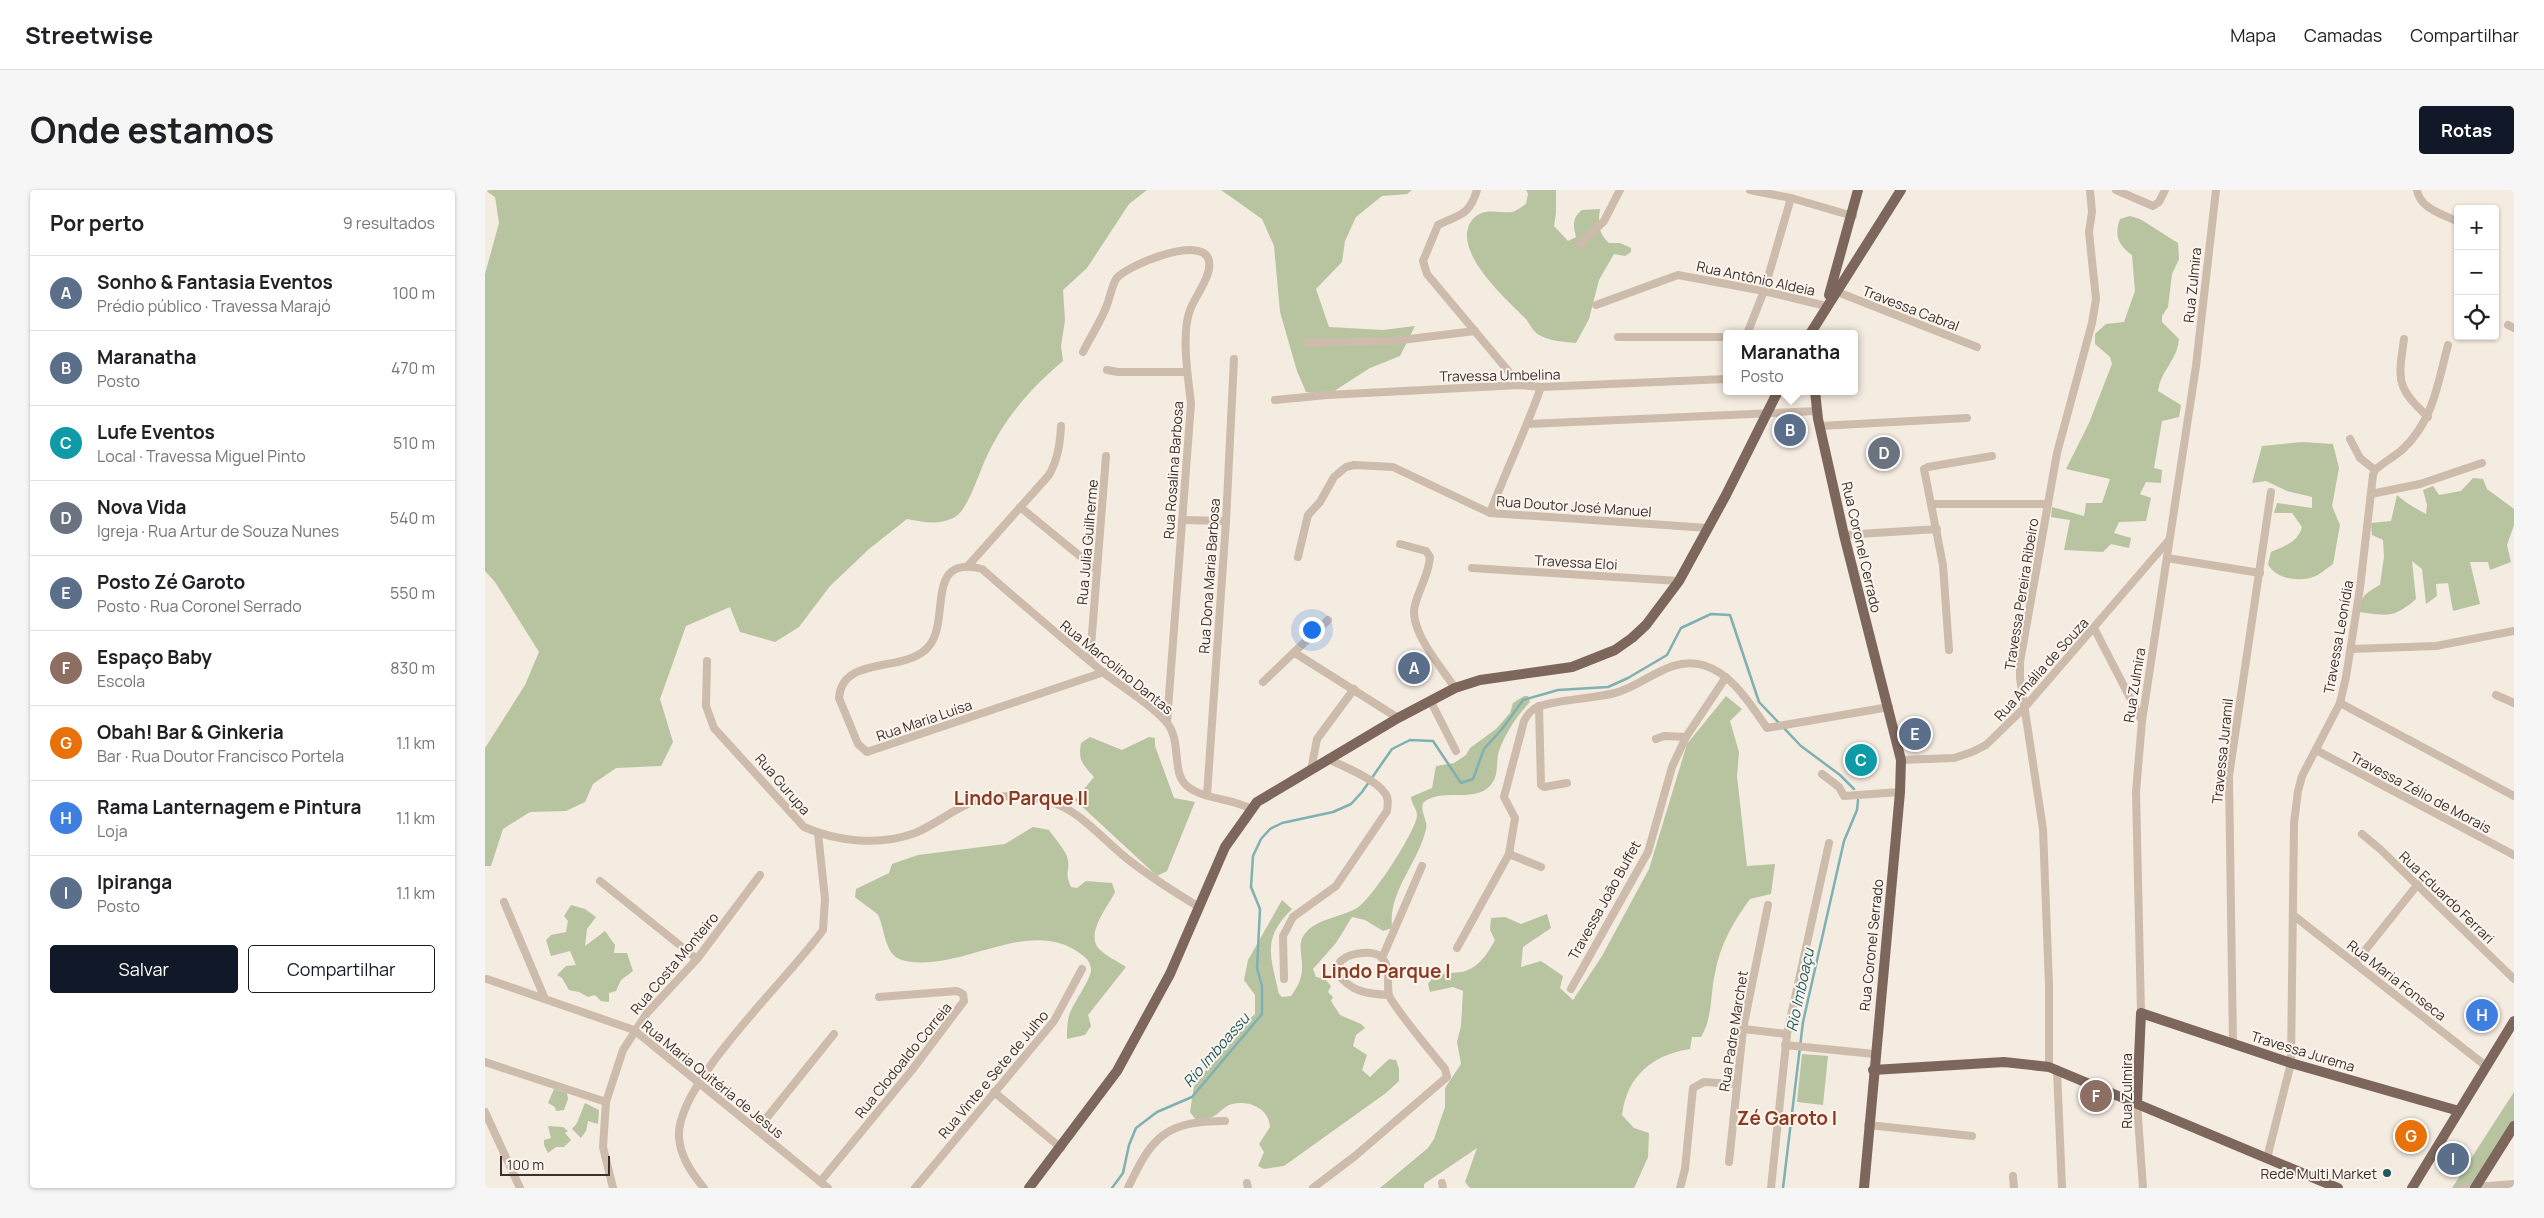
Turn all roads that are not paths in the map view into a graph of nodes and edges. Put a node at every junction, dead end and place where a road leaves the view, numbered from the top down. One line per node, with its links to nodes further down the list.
1 (1477, 190): 24 (street)
2 (1620, 190): 15 (street)
3 (1750, 190): 11 (street)
4 (1858, 190): 12 (main road)
5 (1901, 190): 16 (main road)
6 (2088, 190): 56 (street, Travessa Pereira Ribeiro)
7 (2116, 190): 8 (street)
8 (2165, 190)
9 (2216, 190): 64 (street, Rua Zulmira)
10 (2417, 190): 13 (street)
11 (1791, 198): 12 (street); 17 (street)
12 (1853, 216): 14 (main road)
13 (2454, 220)
14 (1846, 242): 16 (main road); 20 (main road)
15 (1580, 244)
16 (1863, 250): 18 (main road)
17 (1764, 291): 19 (street, Rua Antônio Aldeia); 20 (street, Rua Antônio Aldeia); 21 (street)
18 (1835, 291): 20 (main road); 30 (street, Travessa Cabral)
19 (1596, 305)
20 (1826, 306): 22 (main road); 23 (main road)
21 (1749, 330)
22 (1812, 330)
23 (1820, 330)
24 (1475, 331): 28 (street); 36 (street)
25 (1618, 337): 26 (street)
26 (1723, 337)
27 (2404, 339): 43 (street)
28 (1307, 342)
29 (2448, 345): 43 (street)
30 (1977, 347)
31 (1083, 352): 34 (street, Rua Rosalina Barbosa)
32 (1234, 359): 60 (street, Rua Dona Maria Barbosa)
33 (1107, 370): 34 (street)
34 (1185, 372): 59 (street, Rua Rosalina Barbosa)
35 (1723, 379): 37 (street, Travessa Umbelina)
36 (1520, 386): 37 (street, Travessa Umbelina); 40 (street, Travessa Umbelina)
37 (1541, 388): 45 (street)
38 (1776, 395): 42 (main road)
39 (1815, 395): 41 (main road, Rua Coronel Cerrado)
40 (1275, 400)
41 (1817, 411): 42 (street); 47 (main road, Rua Coronel Cerrado)
42 (1767, 414): 45 (street); 61 (main road)
43 (2428, 417): 52 (street)
44 (1967, 418): 47 (street)
45 (1528, 424): 58 (street)
46 (1061, 426): 57 (street)
47 (1819, 426): 63 (main road, Rua Coronel Cerrado)
48 (2350, 438): 52 (street)
49 (1105, 456): 70 (street, Rua Julia Guilherme)
50 (1992, 456): 55 (street)
51 (2482, 463): 54 (street)
52 (2375, 470): 54 (street, Travessa Leonídia)
53 (2271, 492): 71 (street, Travessa Juramil)
54 (2371, 494): 76 (street, Travessa Leonídia)
55 (1932, 504): 56 (street); 62 (street)
56 (2048, 504): 92 (street, Travessa Pereira Ribeiro)
57 (1020, 507): 68 (street); 70 (street)
58 (1490, 513): 61 (street, Rua Doutor José Manuel); 66 (street, Rua Doutor José Manuel)
59 (1182, 520): 60 (street); 95 (street, Rua Rosalina Barbosa)
60 (1226, 521): 106 (street, Rua Dona Maria Barbosa)
61 (1708, 528): 72 (main road)
62 (1937, 529): 63 (street); 77 (street)
63 (1844, 535): 91 (main road, Rua Coronel Cerrado)
64 (2169, 540): 67 (street, Rua Zulmira); 74 (street, Rua Amália de Souza)
65 (1400, 544): 84 (street)
66 (1298, 557)
67 (2167, 558): 71 (street); 94 (street, Rua Zulmira)
68 (967, 567): 80 (street, Rua Marcolino Dantas); 81 (street, Rua Maria Luísa)
69 (1471, 568): 72 (street, Travessa Eloi)
70 (1097, 570): 80 (street, Rua Julia Guilherme)
71 (2259, 573): 141 (street, Travessa Juramil)
72 (1679, 581): 84 (main road)
73 (1328, 620): 78 (street)
74 (2094, 628): 92 (street, Rua Amália de Souza); 94 (street)
75 (2514, 631): 76 (street)
76 (2351, 649): 88 (street, Travessa Leonídia)
77 (1949, 650)
78 (1295, 653): 83 (street); 85 (street)
79 (707, 660): 109 (street, Rua Gurupa)
80 (1090, 660): 81 (street, Rua Marcolino Dantas)
81 (1104, 672): 95 (street, Rua Marcolino Dantas)
82 (1727, 678): 90 (street); 91 (street); 96 (street, Travessa João Buffet)
83 (1263, 682)
84 (1455, 688): 87 (main road)
85 (1354, 689): 93 (street); 102 (street)
86 (2496, 695): 89 (street)
87 (1430, 700): 93 (main road); 99 (street)
88 (2340, 703): 98 (street, Travessa Leonídia); 107 (street)
89 (2514, 703)
90 (1539, 706): 104 (street); 112 (street)
91 (1889, 707): 101 (main road, Rua Coronel Serrado)
92 (2025, 707): 101 (street, Rua Amália de Souza); 147 (street, Travessa Pereira Ribeiro)
93 (1398, 718): 100 (main road)
94 (2142, 721): 135 (street, Rua Zulmira)
95 (1167, 722): 106 (street, Rua Marcolino Dantas)
96 (1686, 737): 97 (street); 131 (street, Travessa João Buffet)
97 (1656, 739)
98 (2316, 750): 113 (street, Travessa Zélio de Morais); 122 (street, Travessa Leonídia)
99 (1456, 751)
100 (1329, 759): 102 (main road); 129 (street)
101 (1901, 760): 105 (main road, Rua Coronel Serrado)
102 (1311, 770): 108 (main road)
103 (1822, 774): 105 (street)
104 (1567, 783)
105 (1900, 792): 143 (main road, Rua Coronel Serrado)
106 (1207, 795): 108 (street, Rua Marcolino Dantas)
107 (2514, 796)
108 (1251, 810): 121 (main road)
109 (818, 833): 121 (street, Rua Gurupa); 149 (street)
110 (2362, 834): 118 (street, Rua Eduardo Ferrari)
111 (1829, 843): 140 (street)
112 (1509, 854): 115 (street); 123 (street)
113 (2514, 855)
114 (1422, 866): 124 (street)
115 (1541, 867)
116 (760, 875): 125 (street, Rua Costa Monteiro)
117 (600, 881): 125 (street)
118 (2417, 884): 126 (street); 130 (street, Rua Eduardo Ferrari)
119 (504, 902): 134 (street)
120 (1768, 905): 137 (street, Rua Padre Marchet)
121 (1199, 907): 161 (main road)
122 (2293, 915): 126 (street, Rua Maria Fonseca); 145 (street, Travessa Leonídia)
123 (1457, 948)
124 (1382, 958): 132 (street); 132 (street)
125 (697, 959): 138 (street, Rua Costa Monteiro)
126 (2355, 963): 146 (street, Rua Maria Fonseca)
127 (1082, 969): 151 (street, Rua Vinte e Sete de Julho)
128 (487, 979): 134 (street, Rua Maria Quitéria de Jesus)
129 (1284, 979)
130 (2514, 979)
131 (1571, 989)
132 (1389, 995): 174 (street)
133 (879, 997): 165 (street, Rua Clodoaldo Correia)
134 (545, 999): 138 (street, Rua Maria Quitéria de Jesus)
135 (2141, 1013): 141 (main road, Travessa Jurema); 153 (main road, Rua Zulmira)
136 (2514, 1021): 146 (main road)
137 (1743, 1029): 140 (street); 150 (street, Rua Padre Marchet)
138 (634, 1030): 149 (street, Rua Maria Quitéria de Jesus); 152 (street, Rua Costa Monteiro)
139 (834, 1034): 159 (street)
140 (1787, 1034): 142 (street)
141 (2233, 1044): 145 (main road, Travessa Jurema)
142 (1785, 1045): 143 (street); 176 (street)
143 (1874, 1054): 148 (main road, Rua Coronel Serrado)
144 (485, 1062): 152 (street)
145 (2291, 1063): 154 (main road, Travessa Jurema); 162 (street, Travessa Leonídia)
146 (2486, 1066): 154 (main road)
147 (2053, 1069): 148 (main road); 153 (main road); 179 (street, Travessa Pereira Ribeiro)
148 (1873, 1070): 157 (main road, Rua Coronel Serrado)
149 (698, 1082): 159 (street, Rua Maria Quitéria de Jesus); 169 (street)
150 (1735, 1084): 163 (street, Rua Padre Marchet); 175 (street)
151 (995, 1092): 161 (street); 171 (street, Rua Vinte e Sete de Julho)
152 (606, 1102): 168 (street, Rua Costa Monteiro)
153 (2137, 1102): 162 (main road); 180 (street, Rua Zulmira)
154 (2459, 1111): 182 (main road)
155 (485, 1112): 167 (street)
156 (1225, 1121): 173 (street)
157 (1868, 1125): 160 (street); 177 (main road, Rua Coronel Serrado)
158 (2514, 1126): 184 (main road)
159 (757, 1130): 165 (street, Rua Maria Quitéria de Jesus)
160 (1972, 1136)
161 (1061, 1148): 172 (main road)
162 (2267, 1158): 181 (main road)
163 (1729, 1162)
164 (2013, 1176): 178 (street)
165 (820, 1182): 170 (street, Rua Maria Quitéria de Jesus)
166 (2514, 1184): 184 (street)
167 (520, 1188)
168 (613, 1188)
169 (704, 1188)
170 (828, 1188)
171 (915, 1188)
172 (1029, 1188)
173 (1128, 1188)
174 (1313, 1188)
175 (1680, 1188)
176 (1771, 1188)
177 (1863, 1188)
178 (2014, 1188)
179 (2062, 1188)
180 (2143, 1188)
181 (2338, 1188)
182 (2412, 1188)
183 (2464, 1188): 184 (street)
184 (2475, 1188)

